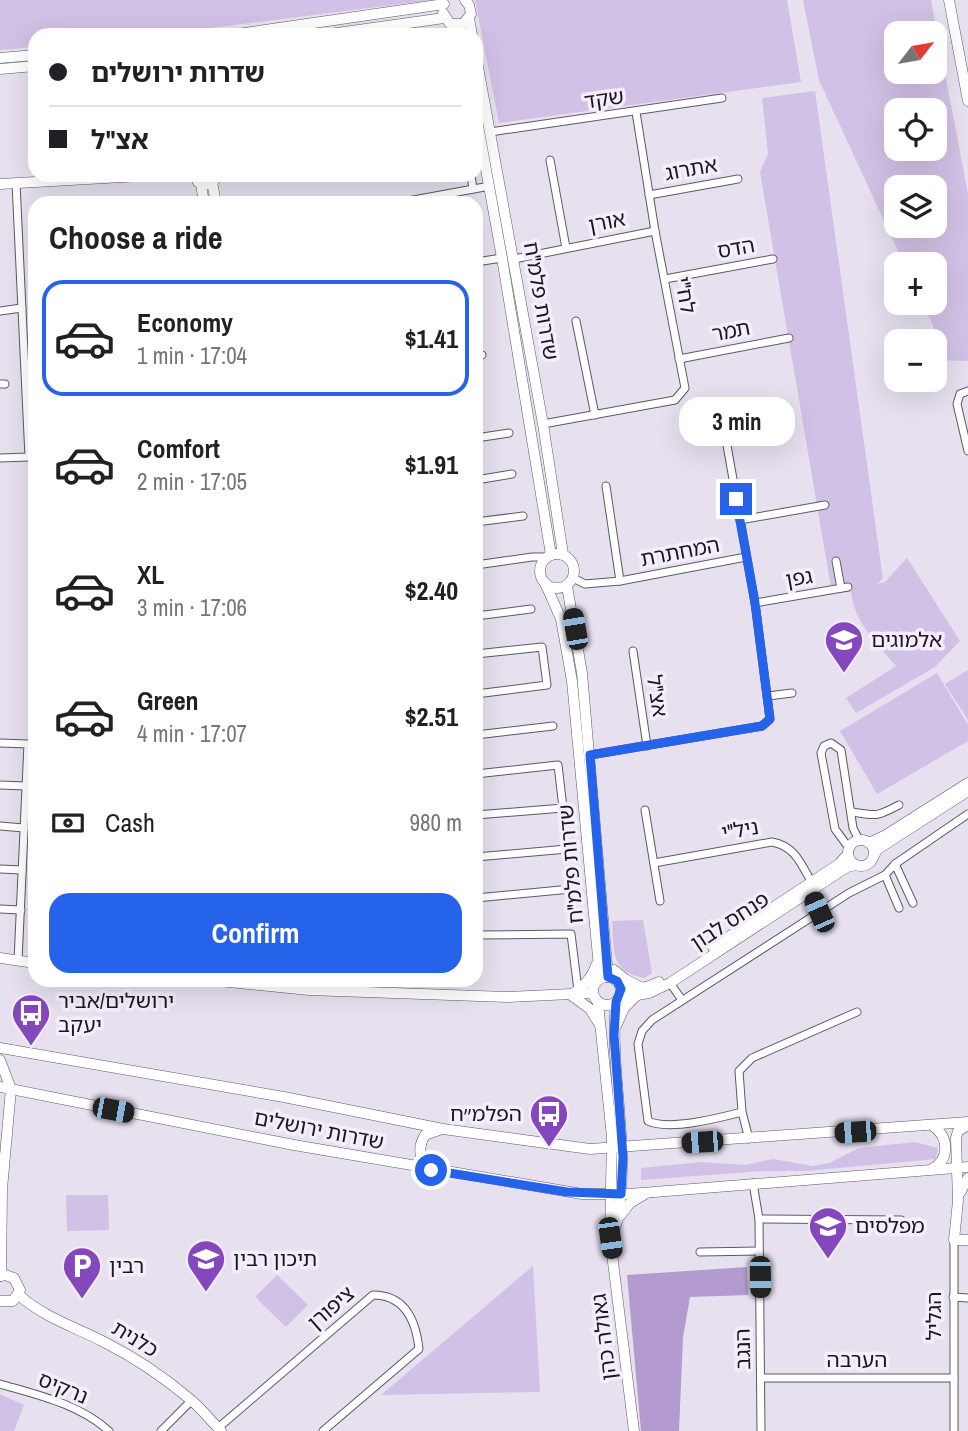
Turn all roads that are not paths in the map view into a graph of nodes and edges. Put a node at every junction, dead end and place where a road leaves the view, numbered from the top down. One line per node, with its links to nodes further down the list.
1 (465, 0): 5 (street)
2 (949, 0): 16 (street)
3 (446, 2): 4 (street); 6 (street)
4 (444, 18): 7 (street); 8 (street)
5 (469, 18): 9 (street); 10 (street)
6 (277, 28)
7 (373, 28)
8 (455, 28)
9 (459, 28)
10 (471, 28)
11 (28, 56): 12 (street)
12 (0, 58)
13 (28, 67): 14 (street)
14 (0, 69)
15 (722, 99): 17 (street, שקד)
16 (968, 100)
17 (636, 112): 18 (street, שקד); 29 (street, לח"י)
18 (483, 133)
19 (483, 138): 33 (street, שדרות פלמ"ח)
20 (483, 140): 27 (street, שדרות פלמ"ח)
21 (550, 160): 32 (street, אורן)
22 (738, 179): 29 (street, אתרוג)
23 (34, 182): 25 (street)
24 (472, 182): 28 (street)
25 (16, 183): 26 (street); 37 (street)
26 (0, 184)
27 (490, 186): 28 (street); 33 (street, שדרות פלמ"ח)
28 (473, 189): 30 (street)
29 (649, 195): 31 (street, לח"י)
30 (435, 196)
31 (655, 231): 32 (street, אורן); 36 (street, לח"י)
32 (566, 248): 33 (street, אורן)
33 (508, 258): 35 (street, אורן); 47 (street, שדרות פלמ"ח); 62 (street, שדרות פלמ"ח)
34 (773, 259): 36 (street, הדס)
35 (483, 261)
36 (664, 279): 41 (street, לח"י)
37 (22, 309): 38 (street); 43 (street)
38 (0, 311)
39 (576, 321): 45 (street)
40 (789, 338): 41 (street, תמר)
41 (679, 359): 45 (street, לח"י)
42 (968, 391): 48 (street)
43 (28, 398)
44 (968, 413): 48 (street)
45 (596, 415): 47 (street, לח"י)
46 (786, 423): 59 (street, אצ"ל)
47 (544, 424): 61 (street, שדרות פלמ"ח)
48 (964, 426): 51 (street)
49 (509, 433): 50 (street)
50 (483, 437)
51 (968, 452)
52 (28, 457): 53 (street)
53 (0, 458)
54 (512, 474): 55 (street)
55 (483, 479)
56 (606, 485): 66 (street, המחתרת)
57 (825, 505): 59 (street)
58 (523, 516): 60 (street)
59 (740, 520): 63 (street, אצ"ל)
60 (483, 521)
61 (563, 554): 62 (street); 67 (street)
62 (549, 556): 65 (street); 68 (street)
63 (746, 557): 66 (street, המחתרת); 69 (street, אצ"ל)
64 (836, 561): 69 (street, גפן)
65 (483, 564)
66 (620, 581): 67 (street, המחתרת)
67 (570, 582): 68 (street); 81 (street, שדרות פלמ"ח)
68 (545, 583): 118 (street, שדרות פלמ"ח)
69 (755, 603): 76 (street, אצ"ל)
70 (531, 609): 71 (street)
71 (483, 615)
72 (633, 651): 80 (street, אצ"ל)
73 (483, 653): 74 (street)
74 (483, 693)
75 (792, 693): 76 (street)
76 (768, 696): 80 (street, אצ"ל)
77 (554, 726): 78 (street)
78 (483, 734)
79 (0, 743): 85 (street)
80 (648, 746): 81 (street, אצ"ל)
81 (590, 755): 117 (street, שדרות פלמ"ח)
82 (483, 773): 90 (street)
83 (968, 782): 96 (street)
84 (0, 785): 85 (street)
85 (26, 786): 94 (street)
86 (968, 791): 92 (street)
87 (899, 805): 89 (street)
88 (645, 810): 101 (street)
89 (852, 812): 96 (street); 98 (street)
90 (483, 814)
91 (968, 814): 95 (street)
92 (917, 825): 95 (street); 99 (street)
93 (0, 826): 94 (street)
94 (24, 828): 105 (street)
95 (928, 840): 102 (street)
96 (864, 841): 98 (street); 99 (street)
97 (567, 849): 100 (street)
98 (848, 851): 103 (street); 107 (street, פנחס לבון)
99 (874, 855): 103 (street)
100 (483, 856)
101 (654, 863): 107 (street, ניל"י); 110 (street)
102 (895, 864): 106 (street); 111 (street)
103 (856, 865): 107 (street, פנחס לבון)
104 (0, 869): 105 (street)
105 (22, 870): 114 (street)
106 (885, 875): 112 (street); 115 (street)
107 (811, 887): 115 (street, ניל"י); 123 (street, פנחס לבון); 125 (street, פנחס לבון)
108 (571, 889): 109 (street)
109 (483, 897)
110 (660, 901)
111 (913, 904)
112 (899, 908)
113 (0, 909): 114 (street)
114 (21, 911): 120 (street)
115 (819, 912): 129 (street)
116 (483, 935): 126 (street)
117 (606, 936): 122 (street, שדרות פלמ"ח); 125 (street)
118 (599, 954): 122 (street, שדרות פלמ"ח); 126 (street)
119 (0, 958): 120 (street)
120 (18, 961): 121 (street)
121 (28, 962)
122 (604, 978): 127 (street); 128 (street)
123 (670, 983): 125 (street, פנחס לבון); 129 (street)
124 (338, 987): 126 (street)
125 (640, 992): 127 (street, פנחס לבון); 132 (street)
126 (574, 993): 128 (street); 131 (street)
127 (618, 996): 128 (street); 132 (street)
128 (595, 998): 131 (street)
129 (682, 1000): 137 (street)
130 (857, 1012): 137 (street)
131 (602, 1028): 141 (street)
132 (614, 1035): 144 (street)
133 (0, 1048): 142 (street, שדרות ירושלים)
134 (0, 1060): 135 (street)
135 (5, 1088): 138 (street); 147 (street, שדרות ירושלים)
136 (0, 1095): 138 (street)
137 (742, 1112): 143 (street)
138 (9, 1114): 151 (street)
139 (968, 1124): 140 (street, שדרות ירושלים); 146 (street, הגליל)
140 (933, 1126): 143 (street, שדרות ירושלים); 148 (street)
141 (611, 1128): 144 (street); 145 (street)
142 (443, 1129): 145 (street, שדרות ירושלים); 147 (street)
143 (749, 1139): 144 (street, שדרות ירושלים)
144 (617, 1148): 145 (street, שדרות ירושלים); 154 (street)
145 (590, 1149)
146 (962, 1168): 148 (street, שדרות ירושלים); 155 (street, הגליל)
147 (431, 1170): 153 (street, שדרות ירושלים)
148 (925, 1172): 150 (street, שדרות ירושלים)
149 (968, 1178): 155 (street, הגליל)
150 (753, 1183): 152 (street, שדרות ירושלים); 156 (street, הנגב)
151 (1, 1189): 163 (street)
152 (649, 1192): 154 (street, שדרות ירושלים); 157 (street)
153 (582, 1194): 154 (street, שדרות ירושלים); 157 (street)
154 (616, 1194): 157 (street, גאולה כהן)
155 (958, 1201): 159 (street, הגליל)
156 (759, 1219): 158 (street); 161 (street, הנגב)
157 (614, 1220): 177 (street, גאולה כהן)
158 (901, 1220)
159 (954, 1240): 160 (street); 166 (street, הגליל)
160 (968, 1240)
161 (759, 1251): 162 (street); 169 (street, הנגב)
162 (701, 1252)
163 (0, 1253): 164 (street)
164 (0, 1276): 165 (street, כלנית)
165 (19, 1294): 168 (street); 172 (street, כלנית)
166 (953, 1297): 167 (street); 170 (street, הגליל)
167 (968, 1298)
168 (0, 1301)
169 (761, 1378): 170 (street, הערבה); 178 (street, הנגב)
170 (954, 1378): 179 (street, הגליל)
171 (0, 1384): 174 (street, נרקיס)
172 (192, 1400): 173 (street, כלנית); 175 (street)
173 (220, 1429): 176 (street, ציפורן)
174 (109, 1431)
175 (161, 1431)
176 (323, 1431)
177 (634, 1431)
178 (761, 1431)
179 (954, 1431)

